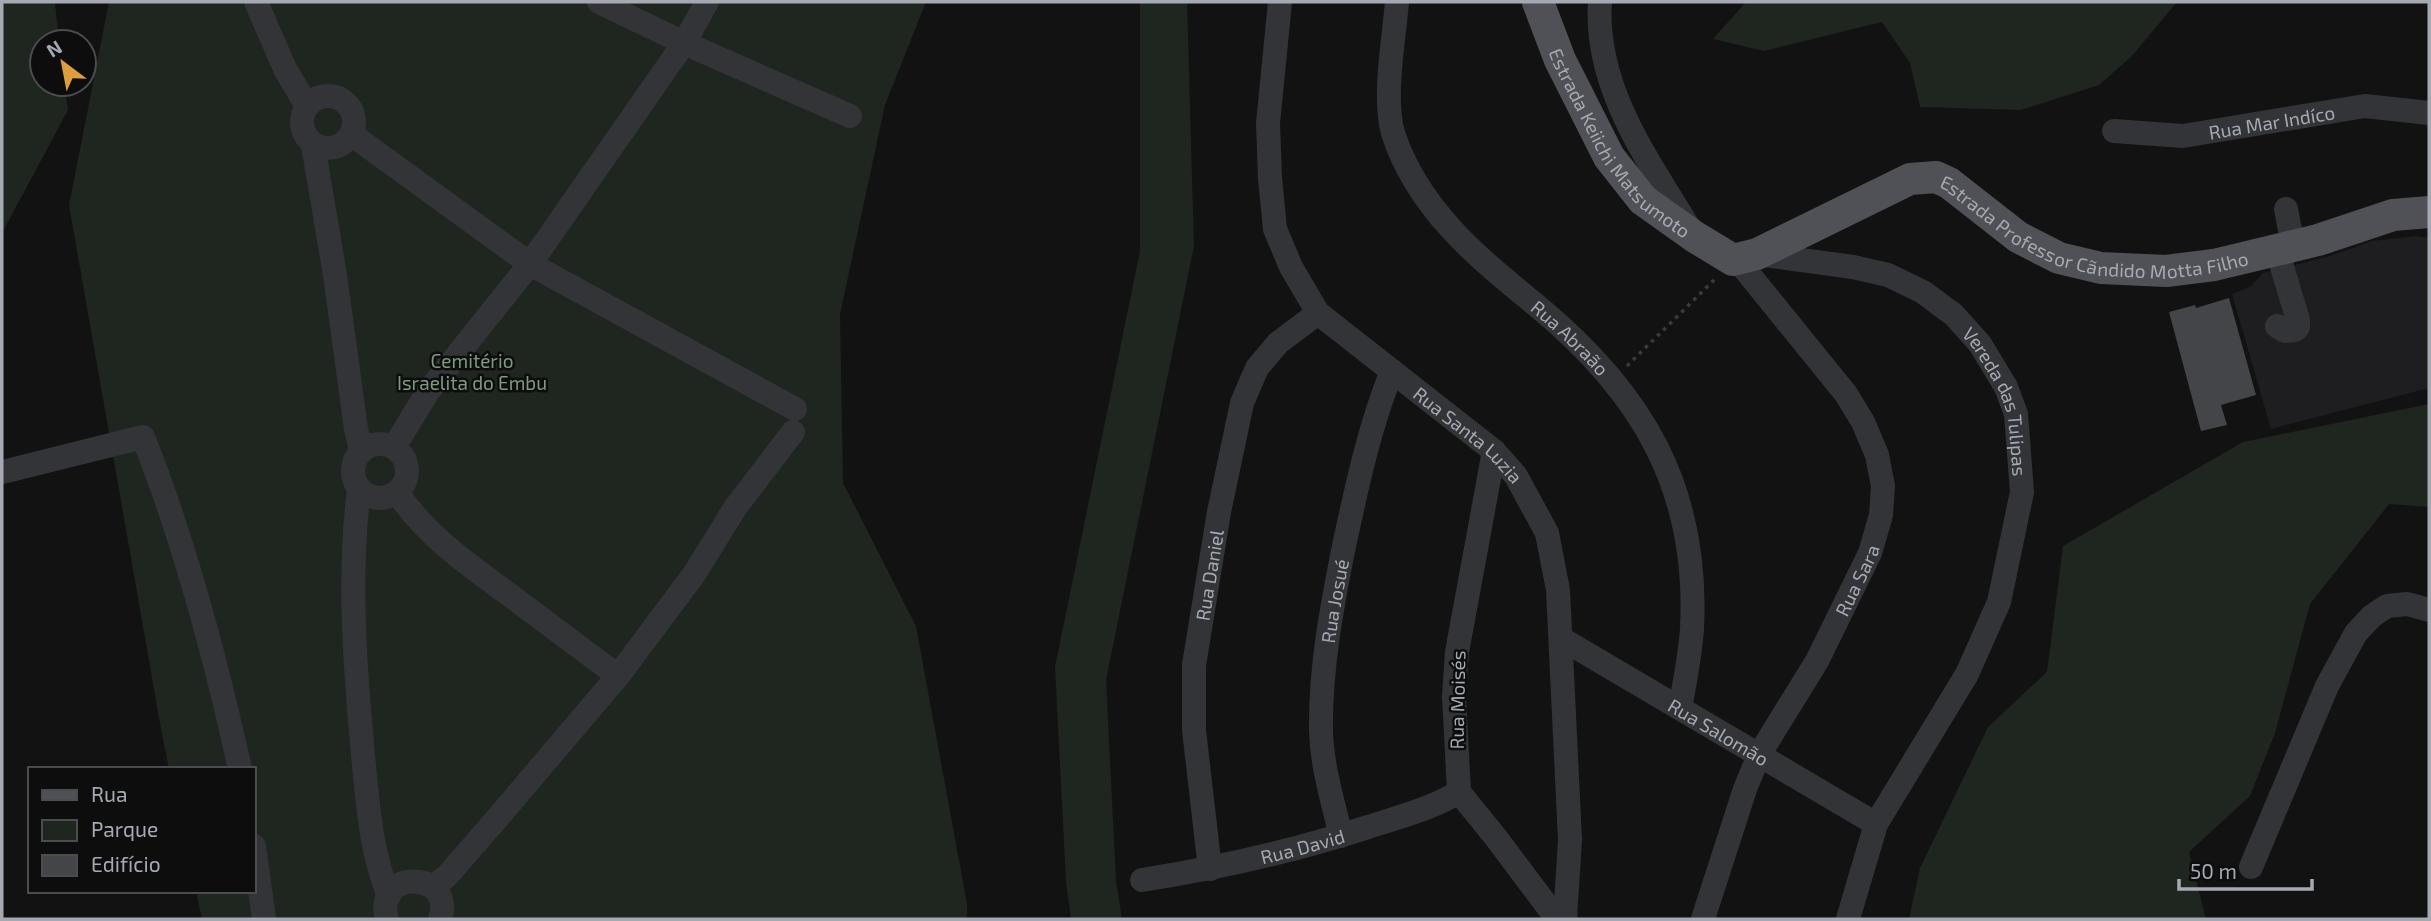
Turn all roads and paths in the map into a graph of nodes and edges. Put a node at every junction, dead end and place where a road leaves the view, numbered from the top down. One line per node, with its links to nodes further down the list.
1 (256, 2): 9 (street)
2 (599, 2): 8 (street)
3 (707, 2): 8 (street)
4 (1280, 2): 21 (street, Rua Santa Luzia)
5 (1397, 2): 24 (street, Rua Abraão)
6 (1538, 2): 17 (main road, Estrada Keiichi Matsumoto)
7 (1600, 2): 17 (street)
8 (684, 43): 11 (street); 20 (street)
9 (307, 106): 13 (street); 14 (street)
10 (2429, 113): 12 (street, Rua Mar Indíco)
11 (850, 116)
12 (2114, 131)
13 (352, 134): 14 (street); 20 (street)
14 (313, 145): 26 (street)
15 (2286, 209): 18 (street)
16 (2429, 212): 18 (main road, Estrada Professor Cãndido Motta Filho)
17 (1695, 237): 19 (main road, Estrada Keiichi Matsumoto)
18 (2285, 248): 19 (main road, Estrada Professor Cãndido Motta Filho); 22 (street)
19 (1745, 257): 24 (path); 35 (street, Rua Sara); 38 (street, Vereda das Tulipas)
20 (530, 264): 25 (street); 33 (street)
21 (1318, 313): 23 (street, Rua Santa Luzia); 42 (street, Rua Daniel)
22 (2277, 326)
23 (1392, 371): 27 (street, Rua Santa Luzia); 39 (street, Rua Josué)
24 (1613, 379): 34 (street, Rua Abraão)
25 (394, 447): 26 (street); 30 (street)
26 (361, 450): 29 (street)
27 (1494, 451): 32 (street, Rua Santa Luzia); 37 (street, Rua Moisés)
28 (2, 472): 36 (street)
29 (359, 489): 30 (street); 45 (street)
30 (397, 492): 33 (street)
31 (2429, 610): 41 (street)
32 (1562, 639): 34 (street, Rua Salomão); 49 (street, Rua Santa Luzia)
33 (618, 676): 44 (street)
34 (1680, 708): 35 (street, Rua Salomão)
35 (1759, 755): 38 (street, Rua Salomão); 50 (street, Rua Sara)
36 (240, 767)
37 (1459, 792): 39 (street, Rua David); 48 (street)
38 (1876, 824): 51 (street, Vereda das Tulipas)
39 (1341, 836): 42 (street, Rua David)
40 (256, 861): 46 (street)
41 (2251, 867)
42 (1210, 869): 43 (street, Rua David)
43 (1142, 880)
44 (433, 887): 45 (street); 47 (street)
45 (388, 907)
46 (264, 919)
47 (440, 919)
48 (1557, 919)
49 (1565, 919)
50 (1703, 919)
51 (1848, 919)

